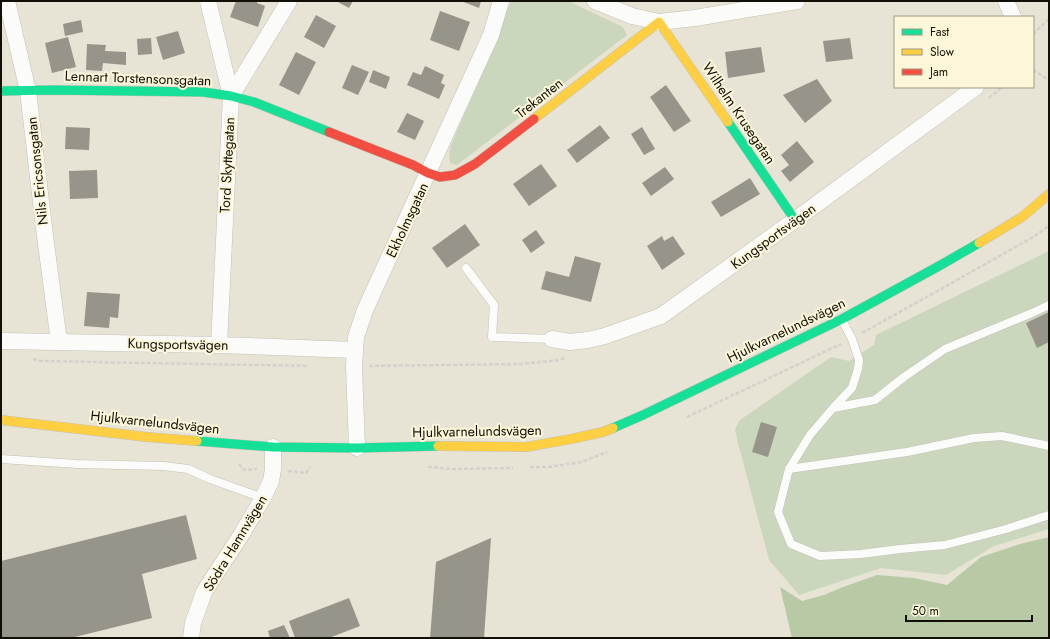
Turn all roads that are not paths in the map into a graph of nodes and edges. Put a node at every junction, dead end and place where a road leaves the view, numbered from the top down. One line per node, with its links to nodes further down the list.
1 (8, 1): 11 (street, Nils Ericsonsgatan)
2 (208, 1): 13 (street)
3 (288, 1): 13 (street, Tord Skyttegatan)
4 (501, 1): 14 (street, Ekholmsgatan)
5 (595, 1): 9 (street)
6 (797, 1): 9 (street)
7 (1006, 1): 8 (street)
8 (1013, 16)
9 (659, 22): 14 (street, Trekanten); 18 (street, Wilhelm Krusegatan)
10 (975, 88): 18 (street, Kungsportsvägen)
11 (28, 91): 12 (street, Lennart Torstensonsgatan); 13 (street, Lennart Torstensonsgatan); 24 (street, Nils Ericsonsgatan)
12 (1, 92)
13 (231, 96): 14 (street, Lennart Torstensonsgatan); 25 (street, Tord Skyttegatan)
14 (428, 173): 26 (street, Ekholmsgatan)
15 (1049, 194): 17 (street, Hjulkvarnelundsvägen)
16 (1042, 210): 17 (street, Hjulkvarnelundsvägen)
17 (1022, 217): 21 (street, Hjulkvarnelundsvägen)
18 (795, 220): 22 (street, Kungsportsvägen)
19 (466, 268): 22 (lane)
20 (1049, 304): 27 (lane)
21 (842, 319): 27 (lane); 31 (street, Hjulkvarnelundsvägen)
22 (552, 339)
23 (1, 342): 24 (street, Kungsportsvägen)
24 (59, 342): 25 (street, Kungsportsvägen)
25 (219, 345): 26 (street, Kungsportsvägen)
26 (355, 350): 31 (street, Ekholmsgatan)
27 (833, 408): 33 (lane)
28 (1, 420): 30 (street, Hjulkvarnelundsvägen)
29 (1049, 446): 33 (lane)
30 (273, 447): 31 (street, Hjulkvarnelundsvägen); 34 (street, Södra Hamnvägen)
31 (356, 448)
32 (1, 459): 34 (lane)
33 (789, 468): 35 (lane)
34 (263, 498): 36 (street, Södra Hamnvägen)
35 (1049, 515)
36 (191, 638)

